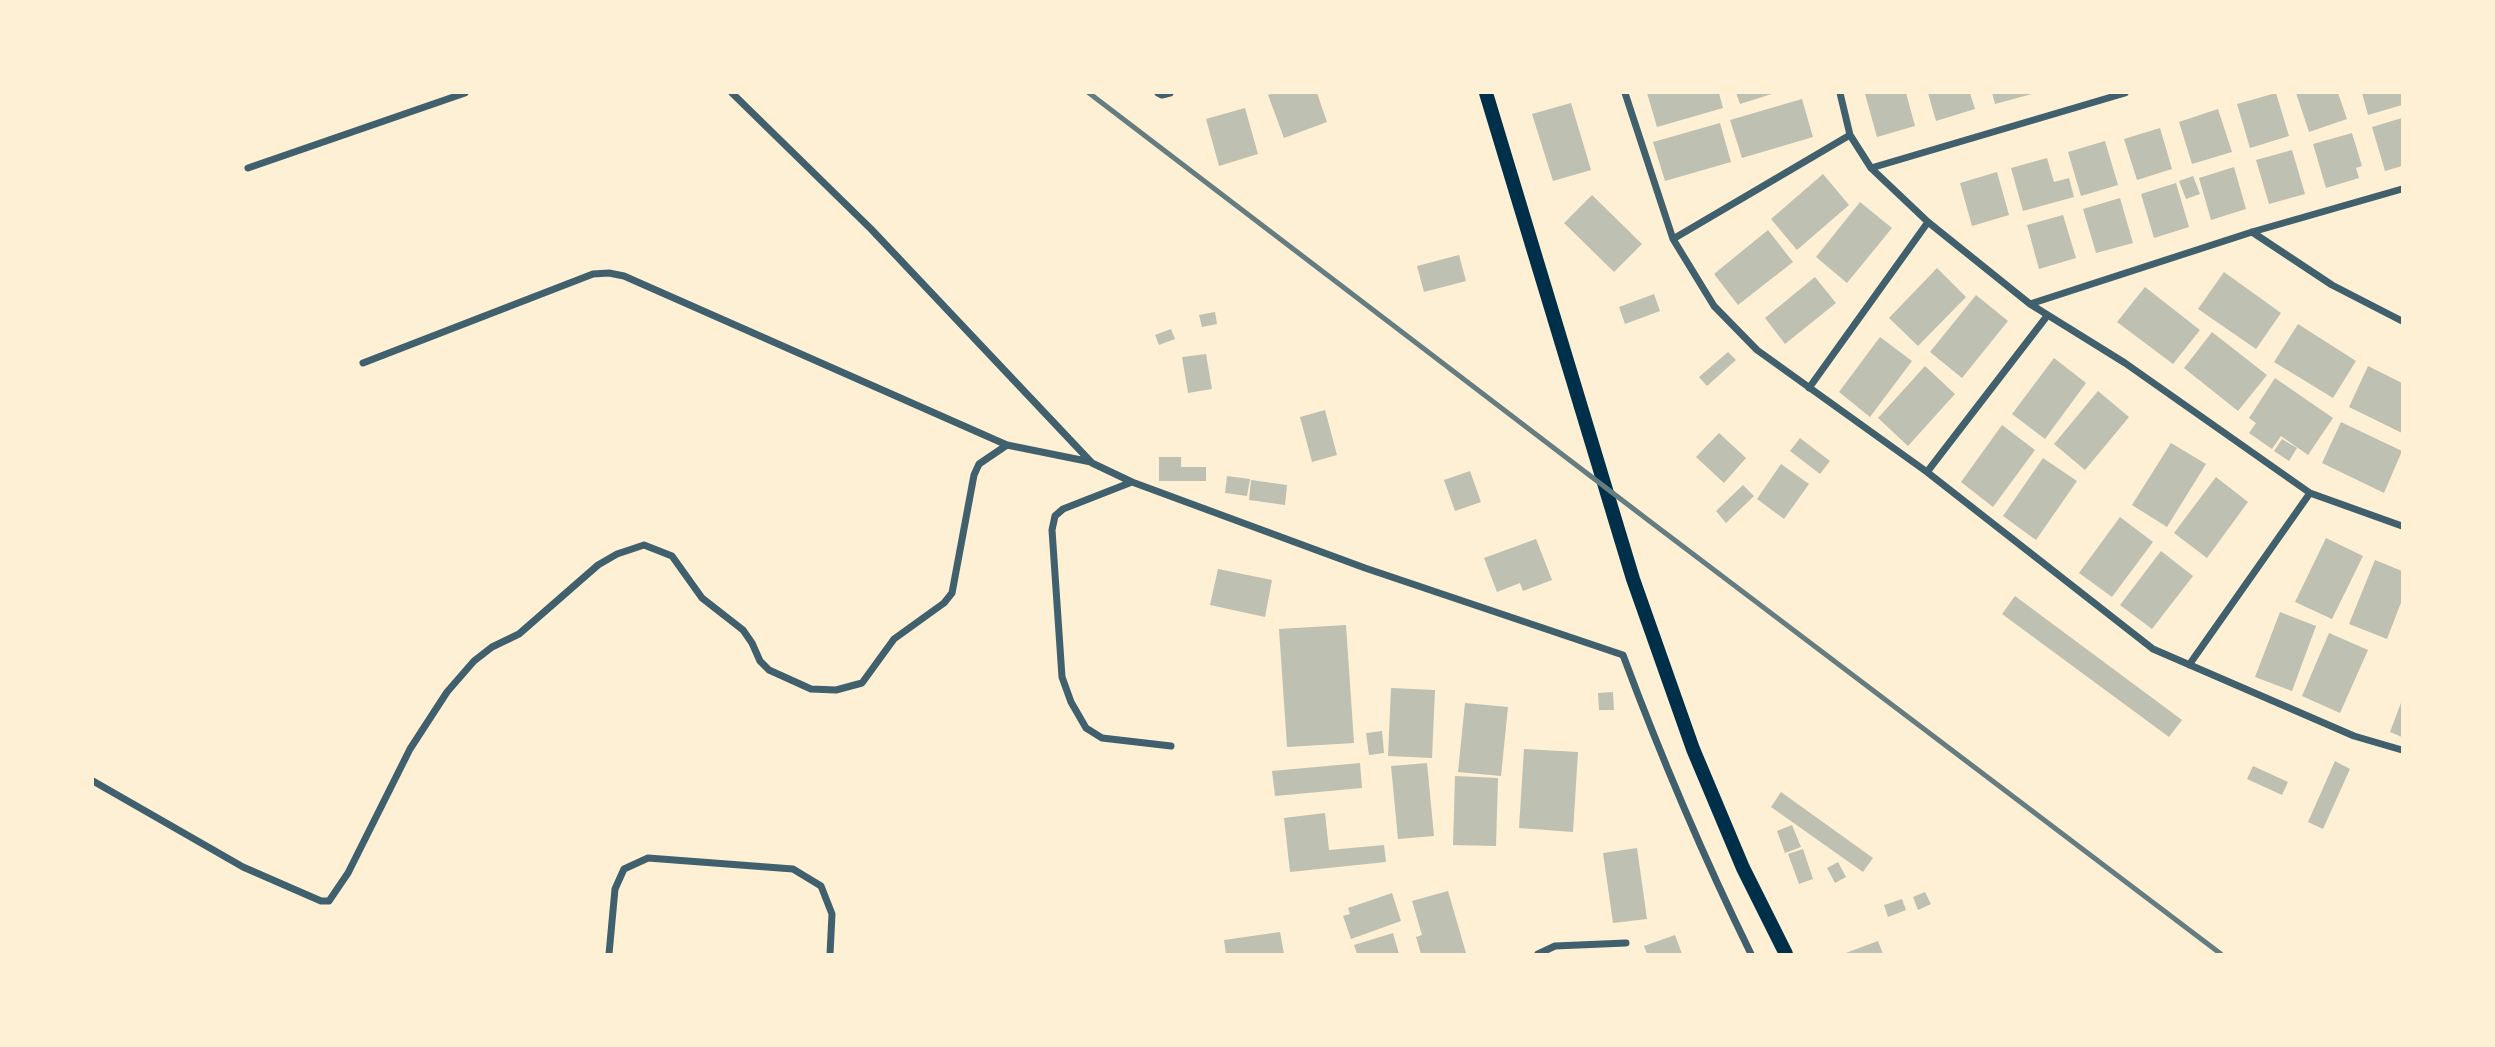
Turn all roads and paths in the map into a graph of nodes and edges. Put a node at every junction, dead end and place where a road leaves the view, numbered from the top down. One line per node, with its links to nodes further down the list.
1 (465, 93): 10 (street)
2 (732, 93): 22 (street)
3 (1158, 93): 4 (street)
4 (1170, 93)
5 (1486, 93): 36 (main road)
6 (1625, 93): 15 (street)
7 (1840, 93): 9 (street)
8 (2125, 93): 11 (street)
9 (1850, 135): 11 (street); 15 (street)
10 (248, 168)
11 (1871, 168): 13 (street)
12 (2402, 189): 14 (street)
13 (1928, 222): 16 (street); 20 (street)
14 (2252, 232): 16 (street); 18 (street)
15 (1673, 239): 20 (street)
16 (2030, 304): 17 (street)
17 (2047, 316): 23 (street); 25 (street)
18 (2402, 321)
19 (363, 363): 21 (street)
20 (1809, 388): 23 (street)
21 (1007, 445): 22 (street); 30 (street)
22 (1092, 463): 24 (street)
23 (1927, 472): 27 (street)
24 (1132, 482): 28 (street); 35 (street)
25 (2310, 493): 26 (street); 27 (street)
26 (2402, 526)
27 (2189, 665): 29 (street)
28 (1171, 746)
29 (2402, 750)
30 (93, 781)
31 (1626, 943): 34 (street)
32 (609, 954): 33 (street)
33 (830, 954)
34 (1538, 954)
35 (1751, 954)
36 (1786, 954)

